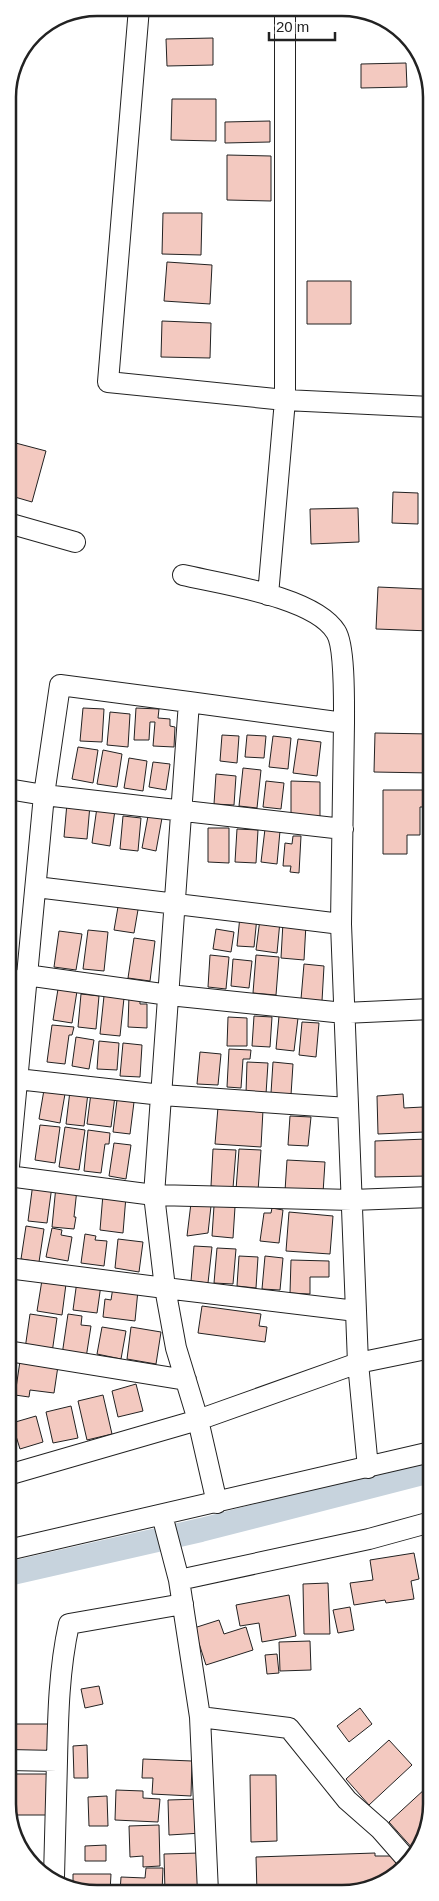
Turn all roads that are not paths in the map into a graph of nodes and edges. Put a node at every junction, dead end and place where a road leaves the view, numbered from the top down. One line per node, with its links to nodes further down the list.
1 (138, 16): 3 (street)
2 (285, 16): 3 (street)
3 (285, 400): 4 (street); 8 (street)
4 (423, 407)
5 (16, 525): 6 (street)
6 (75, 542)
7 (183, 575): 8 (street)
8 (268, 595): 10 (street)
9 (189, 702): 10 (street); 12 (street); 13 (street)
10 (344, 723): 14 (street)
11 (16, 789): 12 (street)
12 (44, 794): 13 (street); 15 (street)
13 (182, 810): 14 (street); 16 (street)
14 (343, 829): 17 (street)
15 (36, 888): 16 (street); 18 (street)
16 (175, 904): 17 (street); 19 (street)
17 (341, 924): 21 (street)
18 (26, 975): 19 (street); 22 (street)
19 (168, 995): 21 (street); 24 (street)
20 (423, 1009): 21 (street)
21 (344, 1013): 25 (street)
22 (17, 1079): 23 (street); 24 (street)
23 (16, 1090)
24 (162, 1094): 25 (street); 27 (street)
25 (348, 1108): 29 (street)
26 (16, 1178): 27 (street)
27 (154, 1195): 29 (street); 31 (street)
28 (423, 1197): 29 (street)
29 (352, 1200): 32 (street)
30 (16, 1269): 31 (street)
31 (164, 1288): 32 (street); 36 (street)
32 (356, 1311): 35 (street)
33 (423, 1350): 35 (street)
34 (16, 1352): 36 (street)
35 (358, 1363): 37 (street); 39 (street)
36 (186, 1380): 37 (street)
37 (198, 1420): 40 (street); 41 (street)
38 (423, 1454): 39 (street)
39 (368, 1468): 41 (street)
40 (16, 1473)
41 (217, 1503): 42 (street)
42 (162, 1515): 44 (street); 45 (street)
43 (423, 1524): 45 (street)
44 (16, 1548)
45 (179, 1580): 46 (street)
46 (183, 1604): 47 (street); 49 (street)
47 (200, 1718): 50 (street); 52 (street)
48 (16, 1760): 49 (street)
49 (57, 1761): 51 (street)
50 (404, 1856)
51 (54, 1872)
52 (208, 1885)

